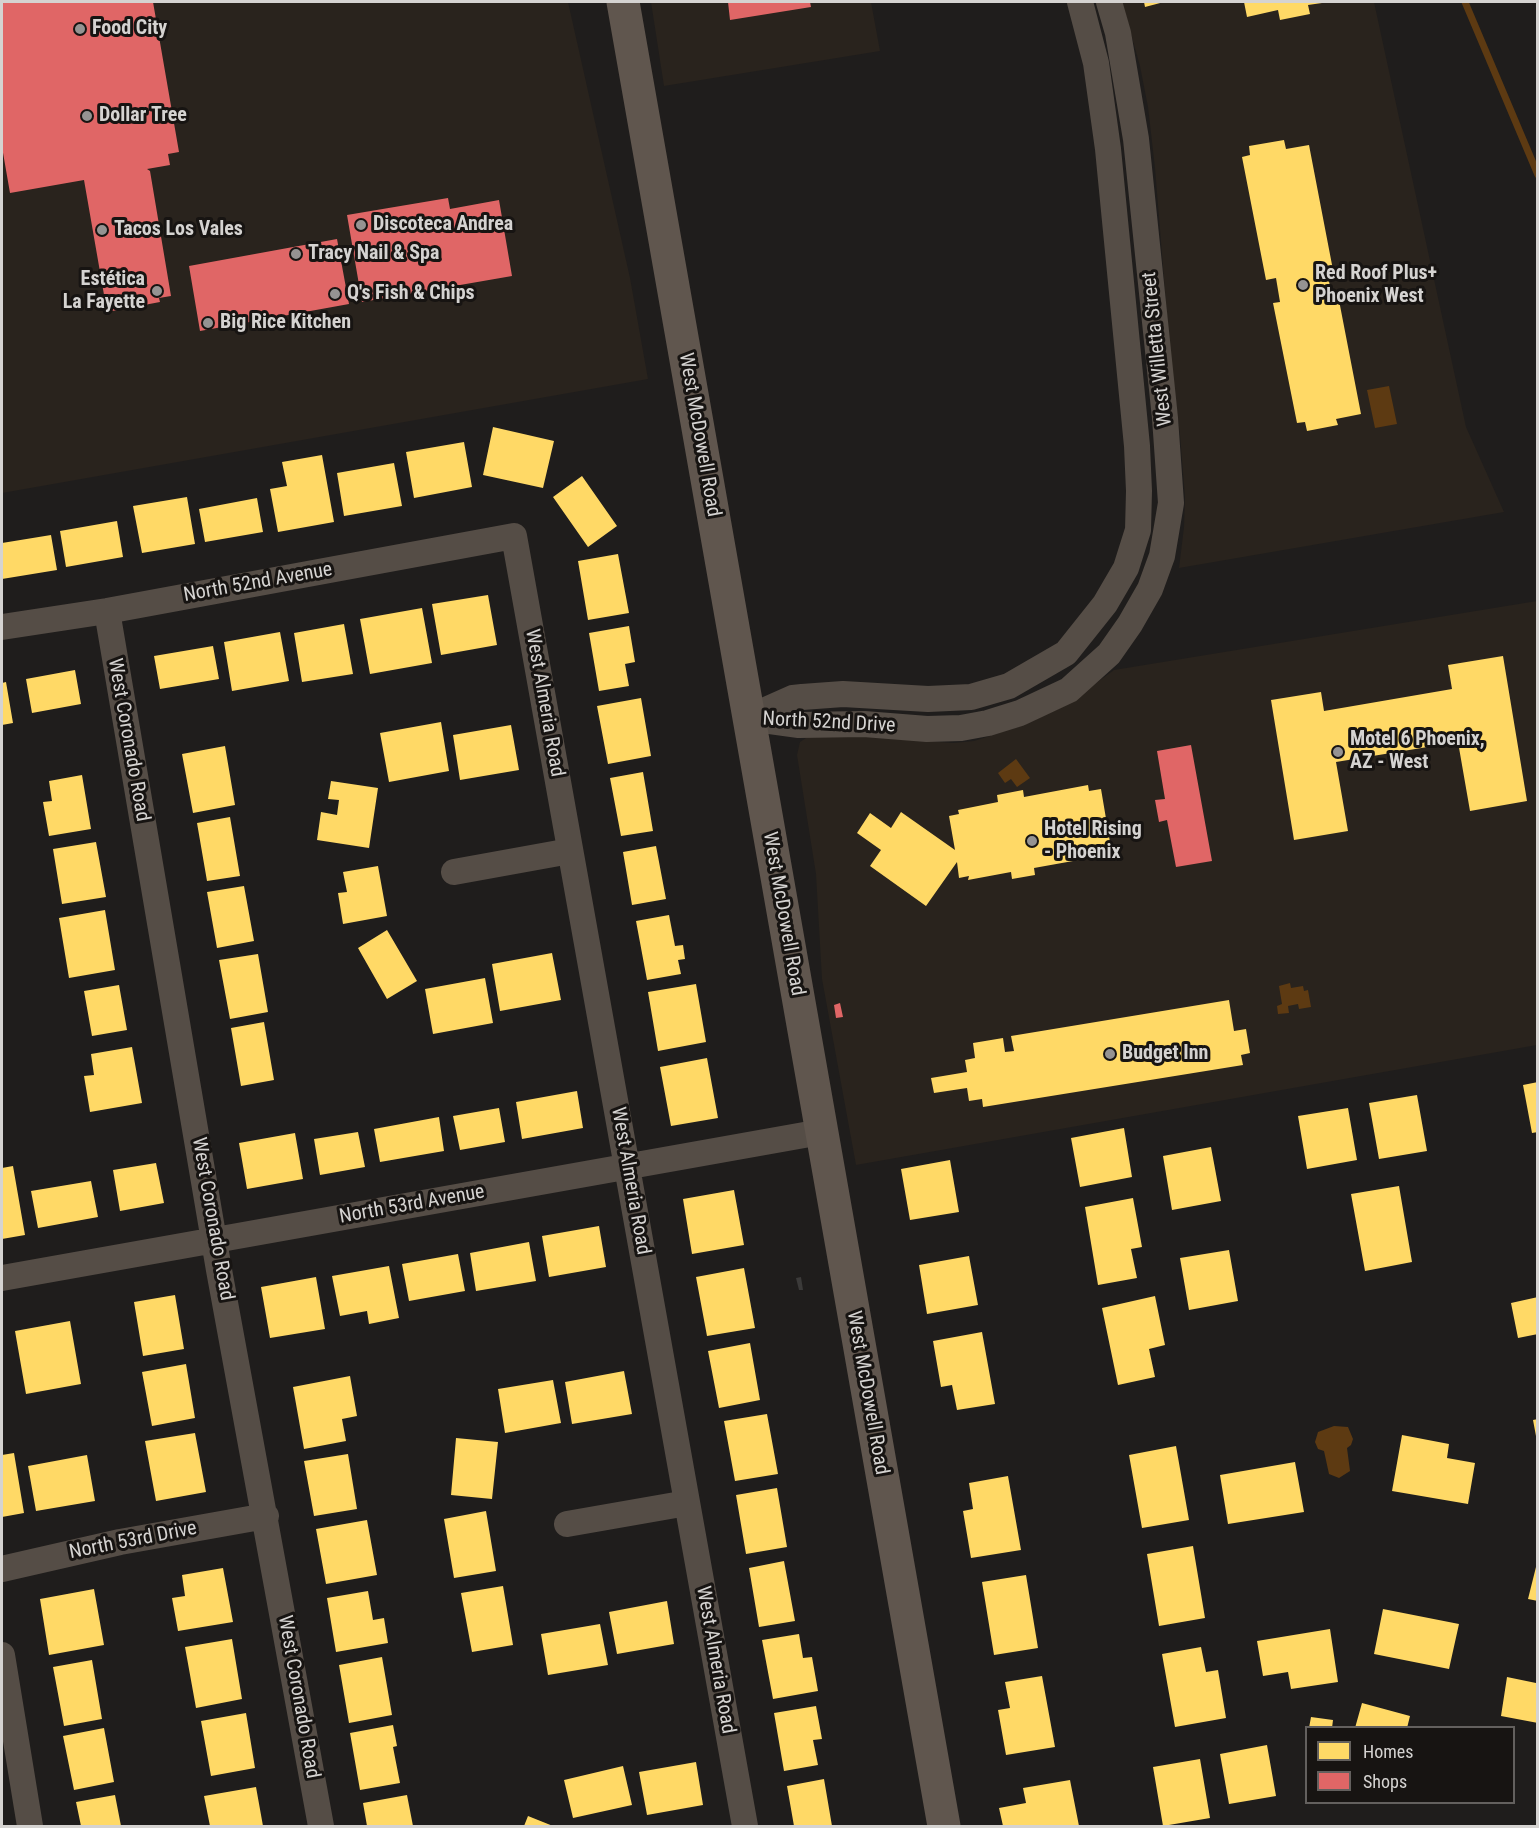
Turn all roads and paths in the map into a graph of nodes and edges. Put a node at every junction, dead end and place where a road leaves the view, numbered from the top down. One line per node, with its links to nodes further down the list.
1 (623, 2): 9 (main road, West McDowell Road)
2 (1080, 2): 7 (street, West Willetta Street)
3 (1109, 2): 8 (street, West Willetta Street)
4 (514, 536): 5 (street, North 52nd Avenue); 10 (street, West Almeria Road)
5 (106, 611): 6 (street, North 52nd Avenue); 14 (street, West Coronado Road)
6 (2, 627)
7 (1066, 653): 9 (street, North 52nd Drive)
8 (1085, 675): 9 (street, North 52nd Drive)
9 (748, 718): 12 (main road, West McDowell Road)
10 (570, 851): 11 (street); 13 (street, West Almeria Road)
11 (454, 872)
12 (821, 1132): 13 (street, North 53rd Avenue); 24 (main road, West McDowell Road)
13 (627, 1168): 14 (street, North 53rd Avenue); 16 (street, West Almeria Road)
14 (214, 1240): 15 (street, North 53rd Avenue); 17 (street, West Coronado Road)
15 (2, 1278)
16 (687, 1503): 18 (street); 23 (street, West Almeria Road)
17 (266, 1516): 19 (street, North 53rd Drive); 22 (street, West Coronado Road)
18 (567, 1524)
19 (2, 1569)
20 (2, 1655): 21 (street)
21 (30, 1827)
22 (321, 1827)
23 (745, 1827)
24 (944, 1827)

